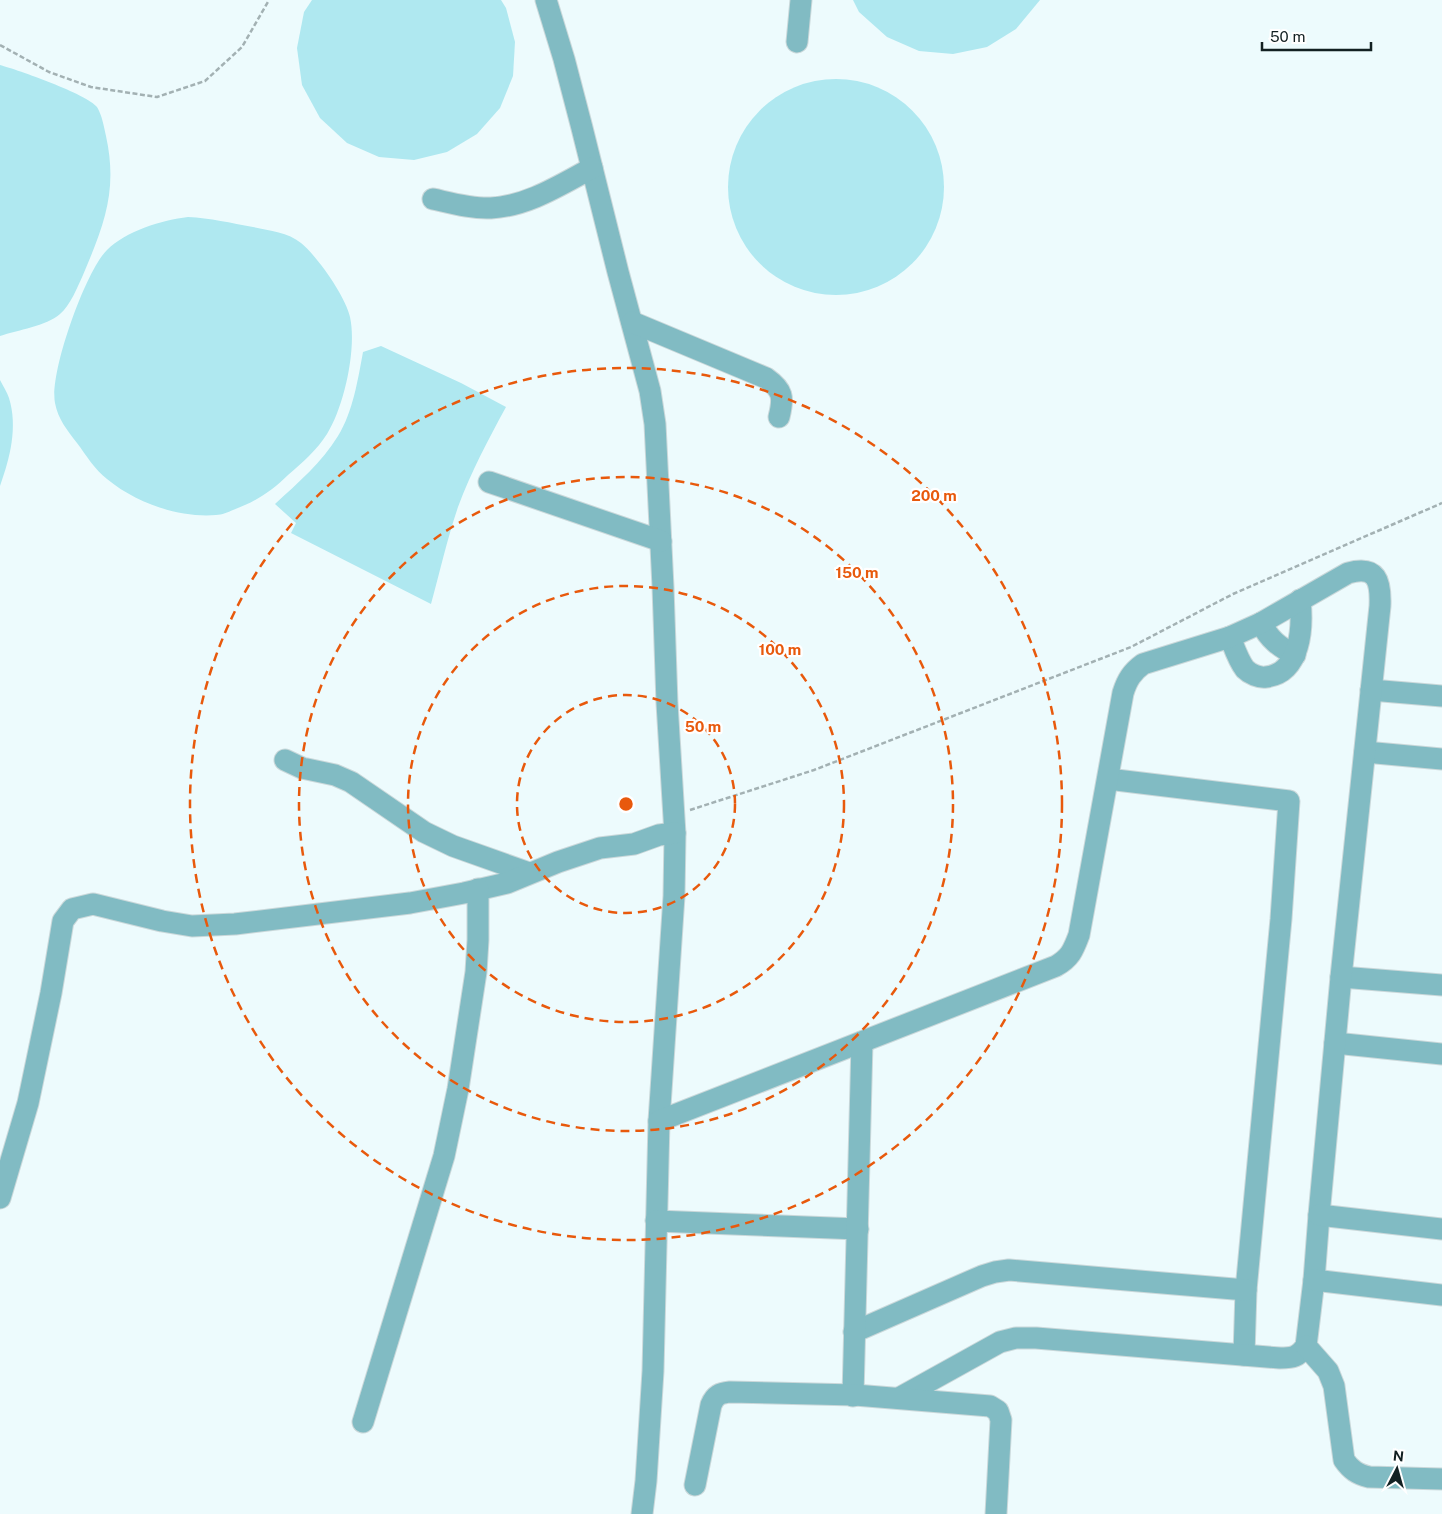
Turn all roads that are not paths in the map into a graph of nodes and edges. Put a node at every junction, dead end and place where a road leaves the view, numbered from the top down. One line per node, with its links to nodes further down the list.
1 (546, 0): 4 (street)
2 (801, 0): 3 (street)
3 (797, 42)
4 (592, 168): 5 (street); 6 (street)
5 (433, 200)
6 (632, 322): 7 (street); 9 (street)
7 (779, 417)
8 (490, 482): 9 (street)
9 (661, 541): 20 (street)
10 (1300, 600): 11 (street); 13 (street); 14 (street)
11 (1261, 624): 12 (street); 13 (street)
12 (1230, 637): 13 (street); 19 (street)
13 (1295, 655)
14 (1371, 690): 15 (street); 16 (street)
15 (1442, 696)
16 (1365, 752): 17 (street); 23 (street)
17 (1442, 759)
18 (285, 760): 21 (street)
19 (1108, 779): 25 (street); 35 (street)
20 (674, 824): 21 (street); 28 (street)
21 (529, 873): 22 (street)
22 (478, 889): 29 (street); 42 (street)
23 (1342, 977): 24 (street); 26 (street)
24 (1442, 986)
25 (862, 1042): 28 (street); 32 (street)
26 (1335, 1043): 27 (street); 30 (street)
27 (1442, 1054)
28 (659, 1121): 31 (street)
29 (0, 1198)
30 (1319, 1215): 33 (street); 34 (street)
31 (656, 1221): 32 (street); 45 (street)
32 (858, 1229): 37 (street)
33 (1442, 1229)
34 (1314, 1280): 36 (street); 38 (street)
35 (1246, 1290): 37 (street); 39 (street)
36 (1442, 1295)
37 (854, 1332): 40 (street)
38 (1306, 1346): 39 (street); 43 (street)
39 (1244, 1355): 41 (street)
40 (853, 1396): 41 (street); 44 (street)
41 (900, 1398): 46 (street)
42 (363, 1422)
43 (1442, 1479)
44 (695, 1485)
45 (642, 1514)
46 (996, 1514)

